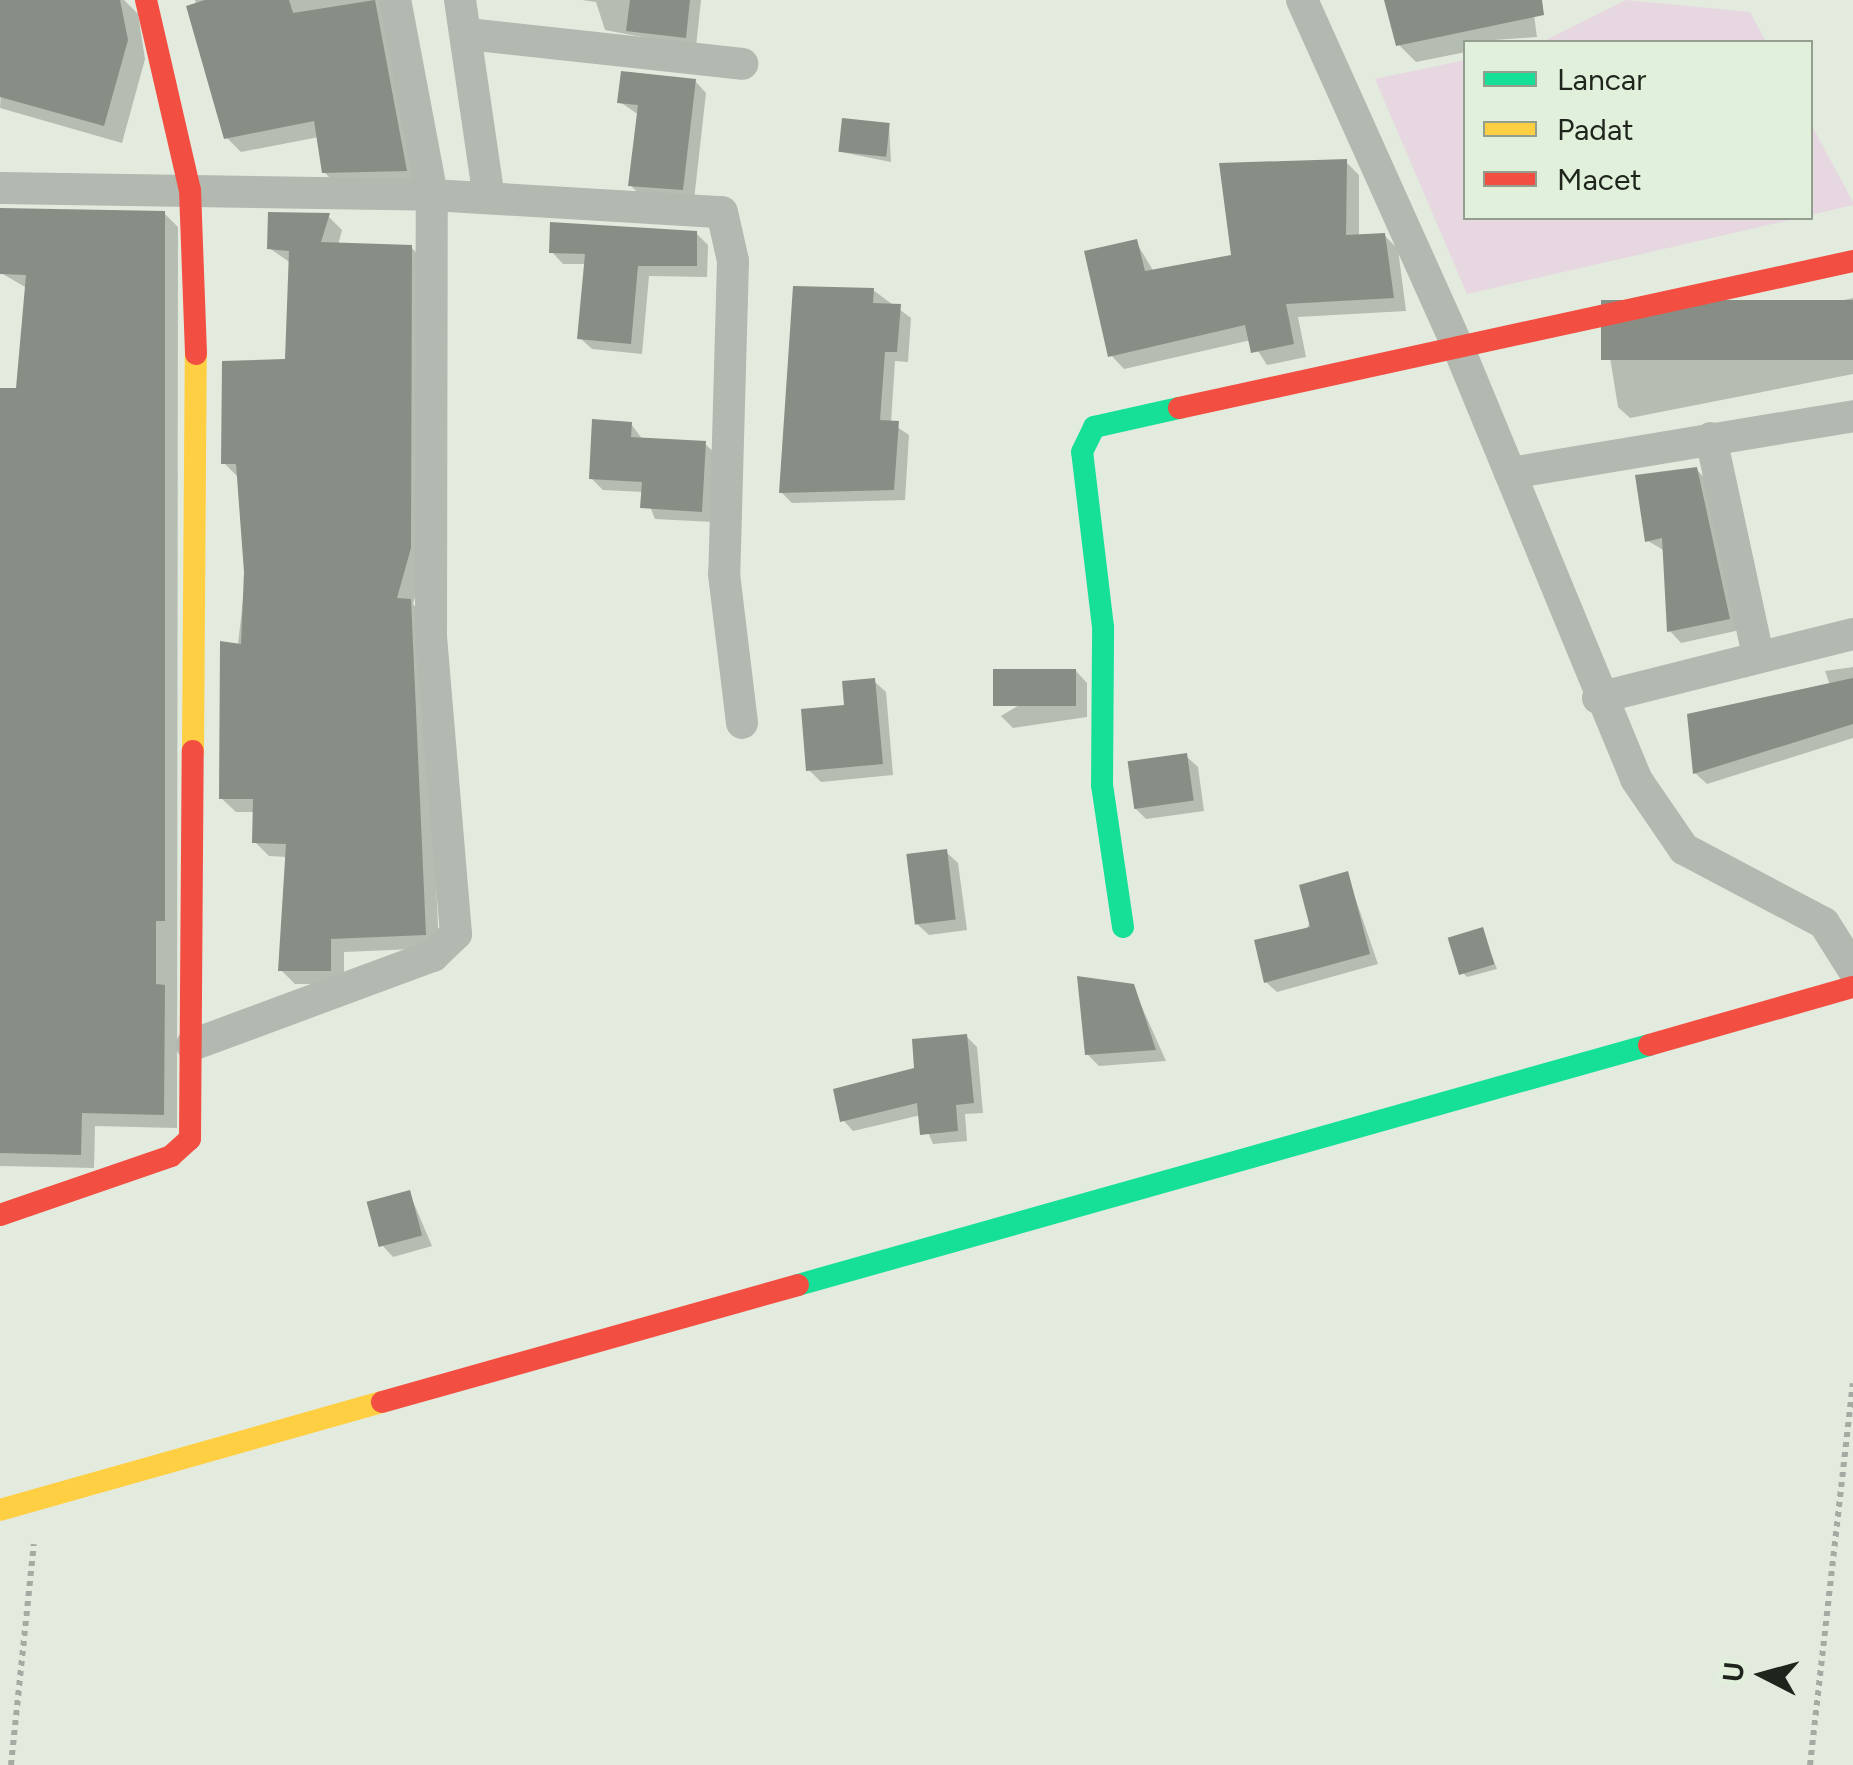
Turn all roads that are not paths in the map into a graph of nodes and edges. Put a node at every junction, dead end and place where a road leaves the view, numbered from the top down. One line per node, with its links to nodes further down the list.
1 (146, 0): 8 (street)
2 (395, 0): 9 (street)
3 (460, 0): 5 (street)
4 (1302, 0): 12 (street)
5 (468, 34): 6 (street); 10 (street)
6 (742, 64)
7 (0, 188): 8 (street)
8 (190, 190): 9 (street); 23 (street)
9 (432, 195): 10 (street); 23 (street)
10 (489, 198): 19 (street)
11 (1853, 261): 12 (street)
12 (1459, 349): 15 (street); 20 (street)
13 (1853, 416): 14 (street)
14 (1711, 438): 15 (street); 17 (street)
15 (1510, 473): 18 (street)
16 (1853, 634): 17 (street)
17 (1758, 656): 18 (street)
18 (1598, 698): 21 (street)
19 (742, 723)
20 (1123, 928)
21 (1853, 970)
22 (1853, 987): 25 (street)
23 (192, 1045): 24 (street)
24 (0, 1215)
25 (0, 1510)

